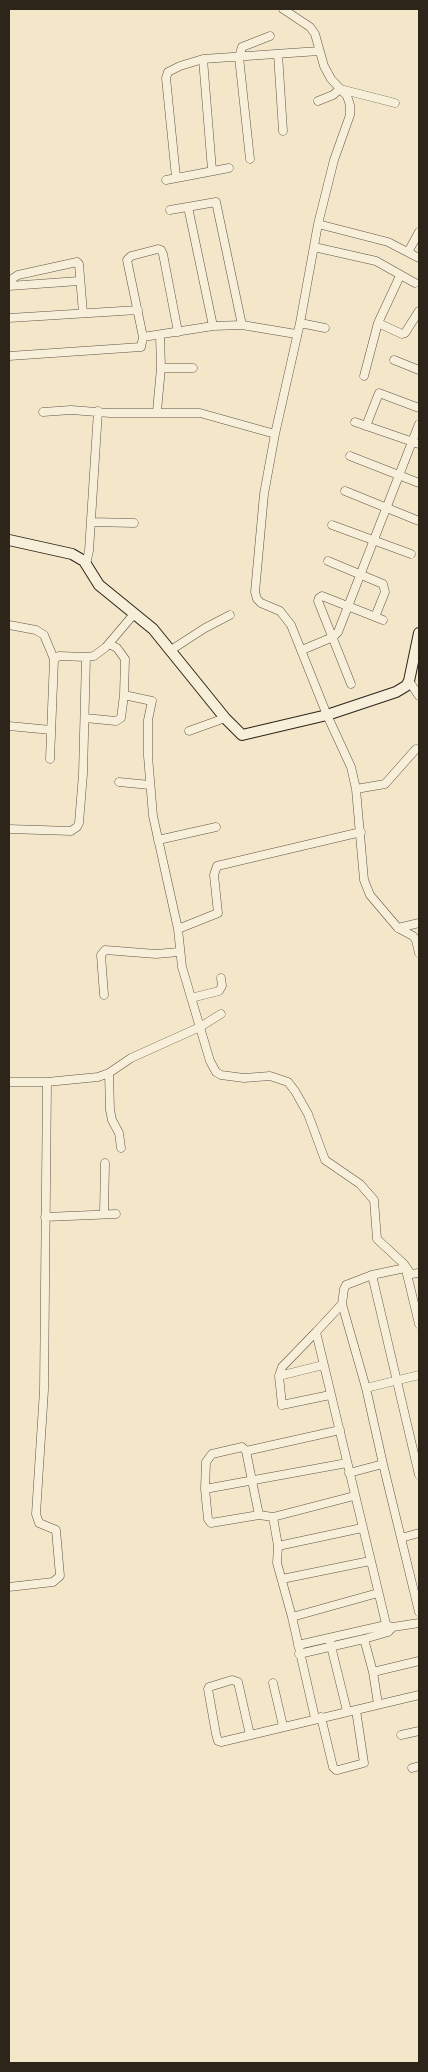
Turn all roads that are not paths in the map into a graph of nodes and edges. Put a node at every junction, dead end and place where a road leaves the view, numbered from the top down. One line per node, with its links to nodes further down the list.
1 (283, 9): 3 (street)
2 (270, 36): 5 (street)
3 (318, 51): 4 (street); 7 (street)
4 (278, 54): 5 (street); 10 (street)
5 (239, 57): 6 (street); 11 (street)
6 (203, 59): 13 (street); 14 (street)
7 (340, 89): 8 (street); 9 (street); 18 (street)
8 (318, 101)
9 (394, 103)
10 (283, 131)
11 (250, 159)
12 (229, 168): 13 (street)
13 (212, 170): 14 (street)
14 (176, 177): 15 (street)
15 (166, 180)
16 (188, 206): 17 (street); 34 (street); 35 (street)
17 (170, 210)
18 (318, 224): 20 (street); 21 (street)
19 (419, 233): 21 (street)
20 (314, 247): 26 (street); 32 (street)
21 (408, 252): 22 (street)
22 (419, 258)
23 (399, 278): 33 (street)
24 (9, 280): 25 (street)
25 (79, 281): 27 (street); 30 (street)
26 (415, 283)
27 (9, 286)
28 (138, 310): 30 (street); 37 (street); 40 (street)
29 (419, 311): 33 (street)
30 (83, 313): 31 (street)
31 (9, 318)
32 (300, 323): 36 (street); 38 (street)
33 (378, 323): 46 (street)
34 (242, 325): 35 (street); 38 (street)
35 (213, 326): 37 (street)
36 (325, 328)
37 (178, 332): 39 (street)
38 (296, 334): 54 (street)
39 (160, 335): 40 (street); 43 (street)
40 (143, 338): 41 (street)
41 (9, 356)
42 (394, 360): 45 (street)
43 (161, 368): 44 (street); 50 (street)
44 (193, 368)
45 (419, 370)
46 (364, 376)
47 (419, 408): 53 (street)
48 (98, 411): 49 (street); 50 (street); 62 (street)
49 (43, 412)
50 (157, 412): 54 (street)
51 (355, 422): 53 (street)
52 (419, 424): 55 (street)
53 (366, 426): 55 (street)
54 (275, 434): 79 (street)
55 (416, 443): 57 (street)
56 (350, 456): 57 (street)
57 (400, 475): 58 (street); 60 (street)
58 (419, 483)
59 (345, 491): 60 (street)
60 (387, 508): 61 (street); 66 (street)
61 (419, 521)
62 (91, 522): 63 (street); 69 (street)
63 (134, 523)
64 (332, 525): 66 (street)
65 (9, 540): 69 (street)
66 (374, 541): 67 (street); 70 (street)
67 (411, 554)
68 (328, 561): 70 (street)
69 (86, 564): 72 (street)
70 (362, 574): 71 (street); 71 (street)
71 (349, 607): 76 (street); 76 (street)
72 (134, 614): 77 (street); 78 (street)
73 (230, 615): 78 (street)
74 (9, 625): 81 (street)
75 (419, 633): 82 (street)
76 (333, 637): 79 (street); 83 (street)
77 (109, 644): 80 (street); 84 (street)
78 (171, 650): 88 (street)
79 (302, 650): 86 (street)
80 (86, 657): 81 (street); 87 (street)
81 (54, 659): 90 (street)
82 (409, 681): 85 (street); 86 (street)
83 (351, 684)
84 (124, 696): 87 (street); 95 (street)
85 (419, 696)
86 (327, 715): 88 (street); 96 (street)
87 (85, 718): 98 (street)
88 (225, 718): 91 (street)
89 (9, 726): 90 (street)
90 (51, 730): 93 (street)
91 (189, 731)
92 (416, 749): 96 (street)
93 (50, 759)
94 (119, 782): 95 (street)
95 (150, 785): 100 (street)
96 (356, 789): 99 (street)
97 (216, 827): 100 (street)
98 (9, 829)
99 (361, 832): 102 (street); 103 (street)
100 (158, 840): 103 (street)
101 (419, 923): 102 (street)
102 (398, 928): 105 (street)
103 (178, 929): 104 (street)
104 (179, 952): 107 (street); 108 (street)
105 (419, 953)
106 (221, 978): 108 (street)
107 (104, 995)
108 (191, 998): 110 (street)
109 (221, 1014): 110 (street)
110 (200, 1027): 111 (street); 119 (street)
111 (109, 1073): 113 (street); 114 (street)
112 (9, 1082): 113 (street)
113 (47, 1082): 118 (street)
114 (121, 1148)
115 (105, 1163): 116 (street)
116 (104, 1214): 117 (street); 118 (street)
117 (116, 1214)
118 (45, 1216): 148 (street)
119 (405, 1267): 120 (street); 121 (street); 123 (street)
120 (419, 1273)
121 (372, 1275): 122 (street); 128 (street)
122 (342, 1304): 124 (street); 129 (street)
123 (419, 1324)
124 (316, 1332): 125 (street); 127 (street)
125 (324, 1365): 127 (street); 130 (street)
126 (419, 1375): 128 (street)
127 (279, 1376): 130 (street)
128 (398, 1380): 129 (street); 136 (street)
129 (366, 1388): 134 (street)
130 (330, 1394): 131 (street)
131 (340, 1430): 132 (street); 133 (street)
132 (246, 1451): 137 (street); 138 (street)
133 (347, 1463): 135 (street); 137 (street)
134 (382, 1464): 135 (street); 144 (street)
135 (349, 1473): 139 (street)
136 (419, 1475)
137 (252, 1481): 138 (street); 140 (street)
138 (205, 1490): 140 (street)
139 (354, 1496): 141 (street); 142 (street)
140 (259, 1515): 141 (street)
141 (273, 1517): 145 (street)
142 (362, 1528): 145 (street); 146 (street)
143 (419, 1533): 144 (street)
144 (400, 1538): 150 (street)
145 (278, 1546): 147 (street)
146 (370, 1561): 147 (street); 149 (street)
147 (282, 1579): 151 (street)
148 (9, 1587)
149 (378, 1593): 151 (street); 153 (street)
150 (419, 1612)
151 (292, 1617): 156 (street)
152 (419, 1623): 153 (street)
153 (389, 1628): 154 (street); 155 (street)
154 (364, 1639): 155 (street); 159 (street)
155 (330, 1642): 156 (street); 157 (street); 164 (street)
156 (298, 1645): 157 (street)
157 (299, 1654): 165 (street)
158 (419, 1662): 159 (street)
159 (373, 1672): 162 (street)
160 (273, 1683): 166 (street)
161 (419, 1695): 162 (street)
162 (378, 1704): 163 (street)
163 (356, 1710): 164 (street); 165 (street)
164 (347, 1711): 165 (street)
165 (318, 1718): 166 (street)
166 (283, 1726): 168 (street)
167 (419, 1731): 169 (street)
168 (250, 1735): 168 (street)
169 (401, 1735)

